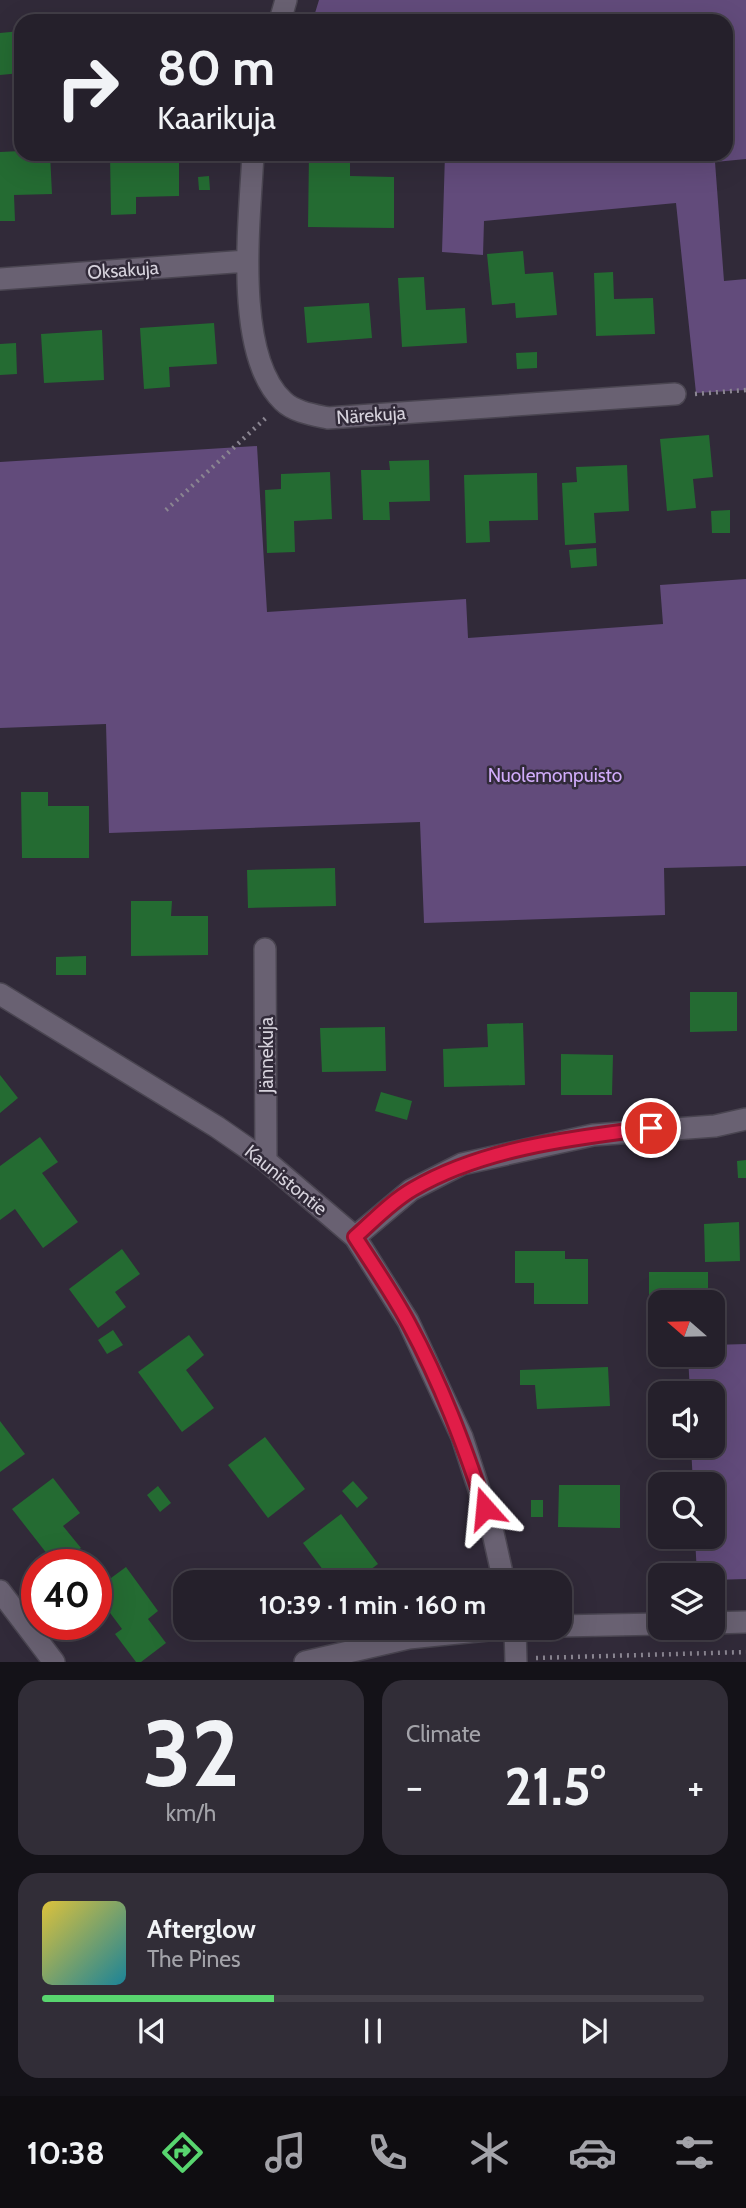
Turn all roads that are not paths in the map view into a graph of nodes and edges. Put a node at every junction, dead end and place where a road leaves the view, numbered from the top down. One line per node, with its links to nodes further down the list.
1 (253, 161): 2 (street)
2 (247, 261): 3 (street, Oksakuja); 4 (street, Närekuja)
3 (0, 279)
4 (675, 394)
5 (265, 949): 8 (street, Jännekuja)
6 (0, 994): 8 (street, Kaunistontie)
7 (746, 1119): 9 (street)
8 (266, 1161): 9 (street, Kaunistontie)
9 (355, 1237): 10 (street, Kaunistontie)
10 (502, 1570)
11 (0, 1591): 19 (street)
12 (746, 1622): 13 (street)
13 (725, 1623)
14 (648, 1624): 15 (street)
15 (572, 1626)
16 (400, 1640): 20 (street)
17 (515, 1640): 18 (street)
18 (516, 1660)
19 (54, 1662)
20 (305, 1662)

